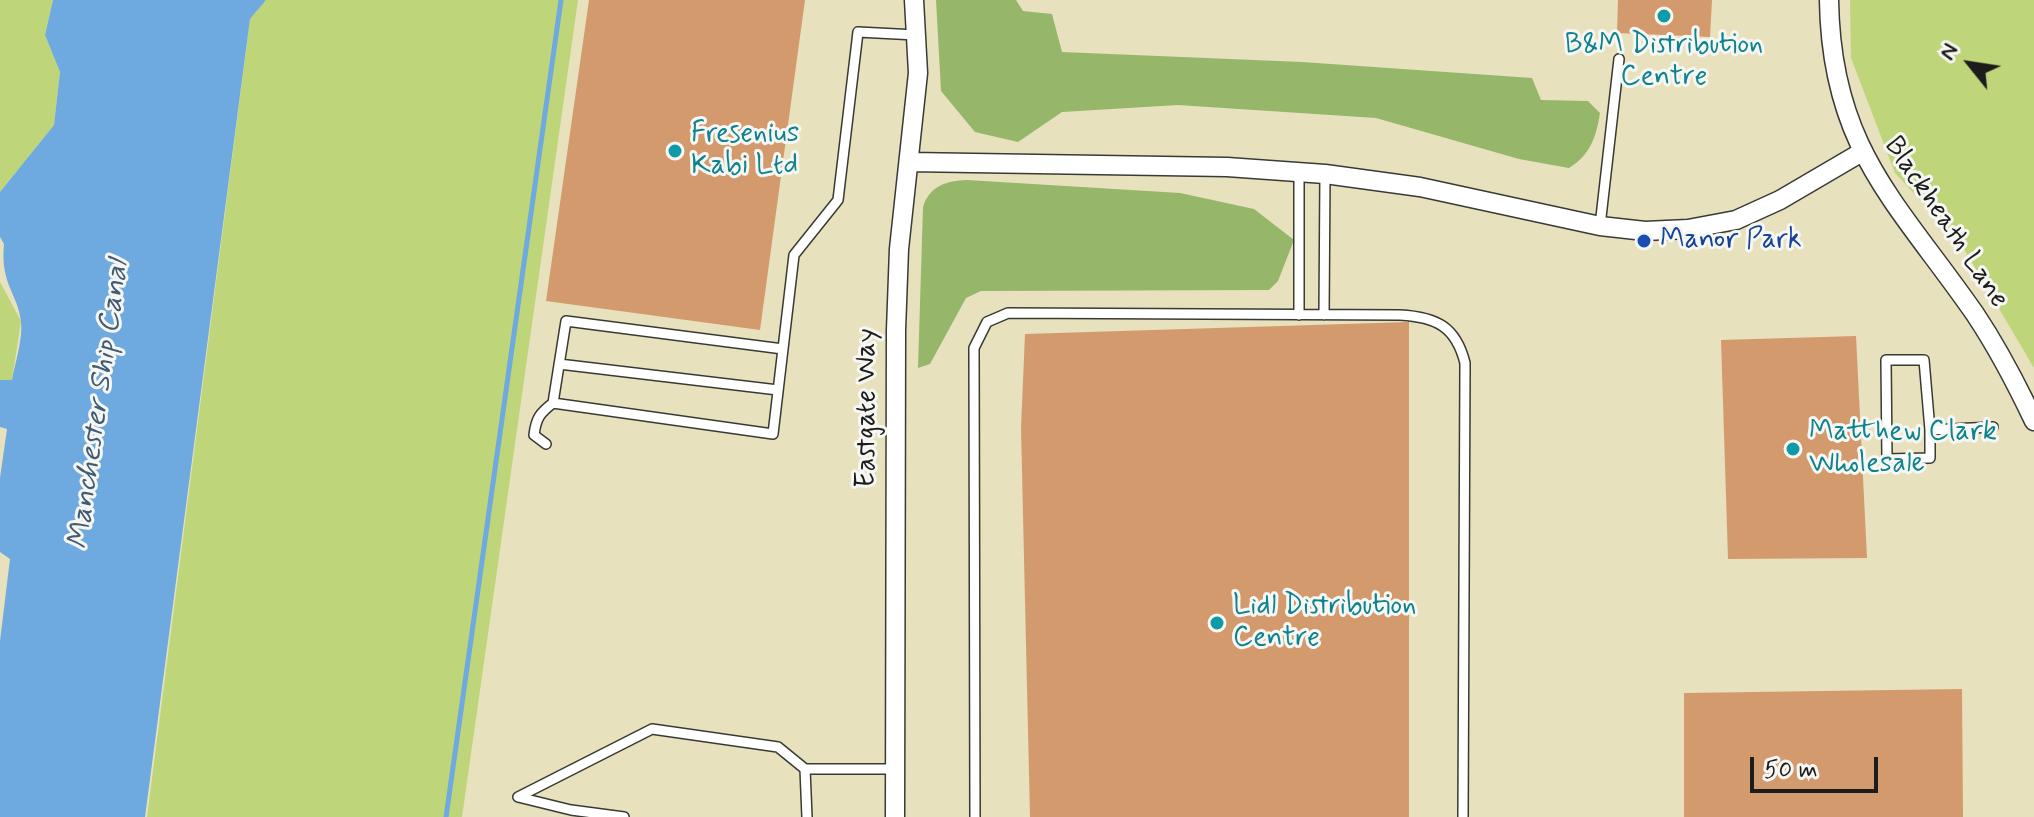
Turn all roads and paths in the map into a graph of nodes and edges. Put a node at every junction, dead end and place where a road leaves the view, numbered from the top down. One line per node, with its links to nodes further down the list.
1 (914, 0): 3 (street, Eastgate Way)
2 (1829, 0): 5 (street, Blackheath Lane)
3 (916, 35): 6 (street, Eastgate Way); 12 (lane)
4 (1619, 59): 9 (lane)
5 (1862, 152): 9 (street); 16 (street, Blackheath Lane)
6 (909, 162): 7 (street); 21 (street, Eastgate Way)
7 (1299, 172): 8 (street); 10 (lane)
8 (1325, 174): 9 (street); 11 (lane)
9 (1600, 226)
10 (1299, 315): 11 (lane); 25 (lane)
11 (1324, 315): 26 (lane)
12 (783, 349): 13 (lane); 14 (lane)
13 (559, 364): 14 (lane); 15 (lane)
14 (778, 390): 15 (lane)
15 (553, 403): 19 (lane)
16 (2034, 421)
17 (1993, 427): 18 (lane)
18 (1930, 430): 18 (lane)
19 (546, 444)
20 (805, 769): 21 (lane); 22 (lane); 23 (lane)
21 (895, 769): 24 (street, Eastgate Way)
22 (624, 817)
23 (807, 817)
24 (895, 817)
25 (975, 817)
26 (1463, 817)

